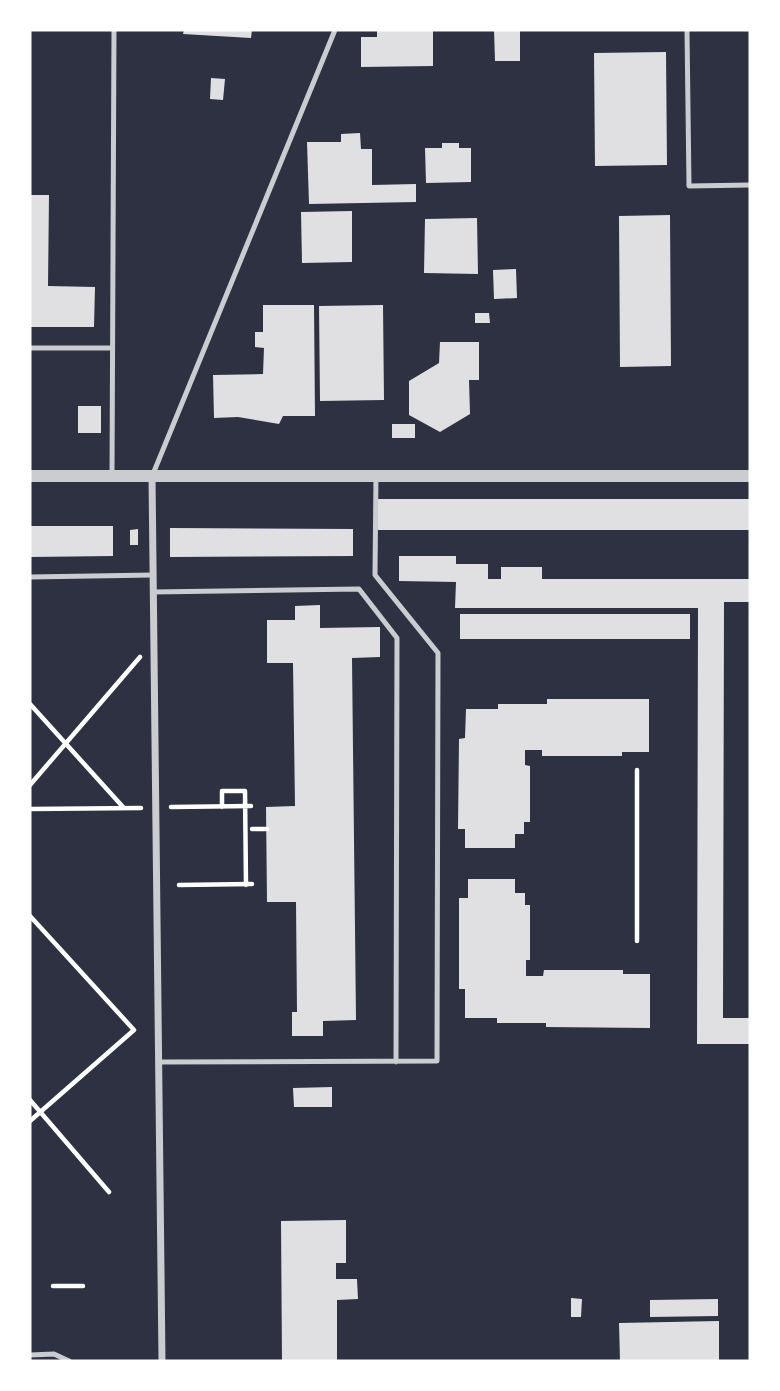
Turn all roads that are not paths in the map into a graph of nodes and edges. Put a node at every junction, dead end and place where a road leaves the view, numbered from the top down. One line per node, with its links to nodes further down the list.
1 (114, 30): 6 (lane)
2 (335, 30): 9 (lane)
3 (687, 30): 4 (lane)
4 (750, 185)
5 (30, 348): 6 (lane)
6 (112, 348): 8 (lane)
7 (30, 476): 8 (street)
8 (112, 476): 9 (street)
9 (152, 476): 10 (street); 12 (street)
10 (376, 476): 11 (street); 16 (lane)
11 (750, 476)
12 (153, 575): 13 (lane); 14 (street)
13 (30, 577)
14 (153, 592): 15 (street); 16 (lane)
15 (159, 1062): 16 (lane); 19 (street)
16 (396, 1062)
17 (30, 1355): 18 (lane)
18 (69, 1361)
19 (162, 1361)

